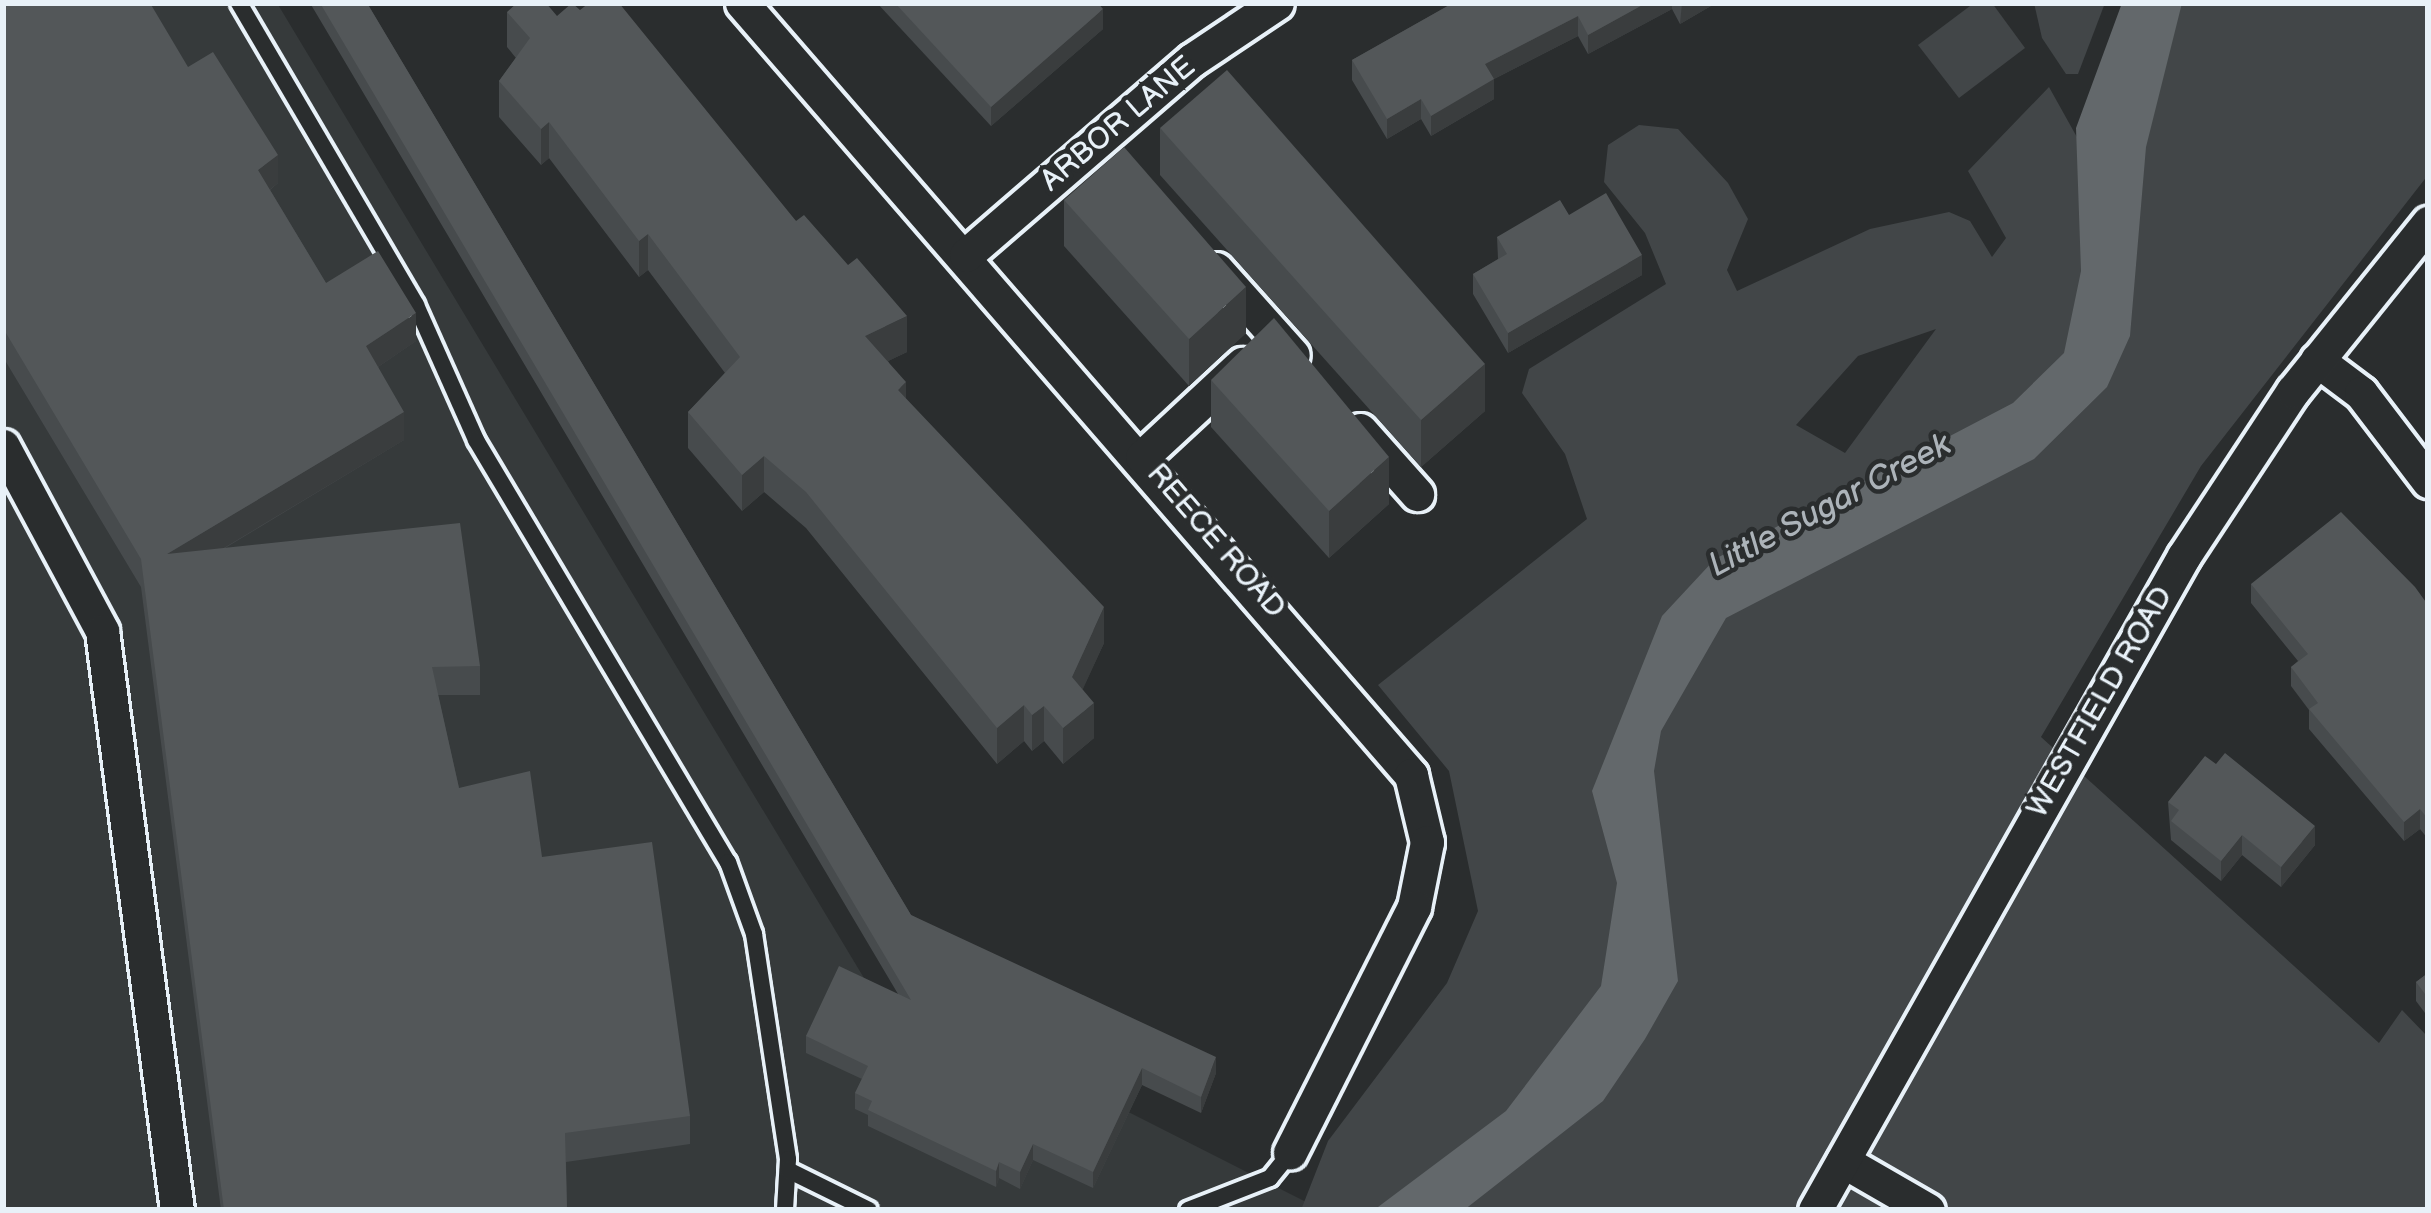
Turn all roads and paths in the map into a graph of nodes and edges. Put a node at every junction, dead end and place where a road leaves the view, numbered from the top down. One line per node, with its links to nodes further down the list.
1 (238, 3): 15 (lane)
2 (742, 3): 6 (street, REECE ROAD)
3 (1277, 3): 6 (street, ARBOR LANE)
4 (2428, 223): 8 (street, WESTFIELD ROAD)
5 (1186, 236): 7 (street)
6 (966, 255): 10 (street, REECE ROAD)
7 (1275, 335): 10 (street); 12 (street)
8 (2318, 360): 11 (street); 14 (street, WESTFIELD ROAD)
9 (3, 446): 16 (street)
10 (1142, 457): 13 (street, REECE ROAD)
11 (2428, 481)
12 (1417, 494)
13 (1290, 1153): 19 (lane)
14 (1843, 1161): 20 (street, WESTFIELD ROAD); 21 (street)
15 (788, 1170): 17 (lane); 18 (lane)
16 (177, 1210)
17 (785, 1210)
18 (869, 1210)
19 (1188, 1210)
20 (1815, 1210)
21 (1928, 1210)

